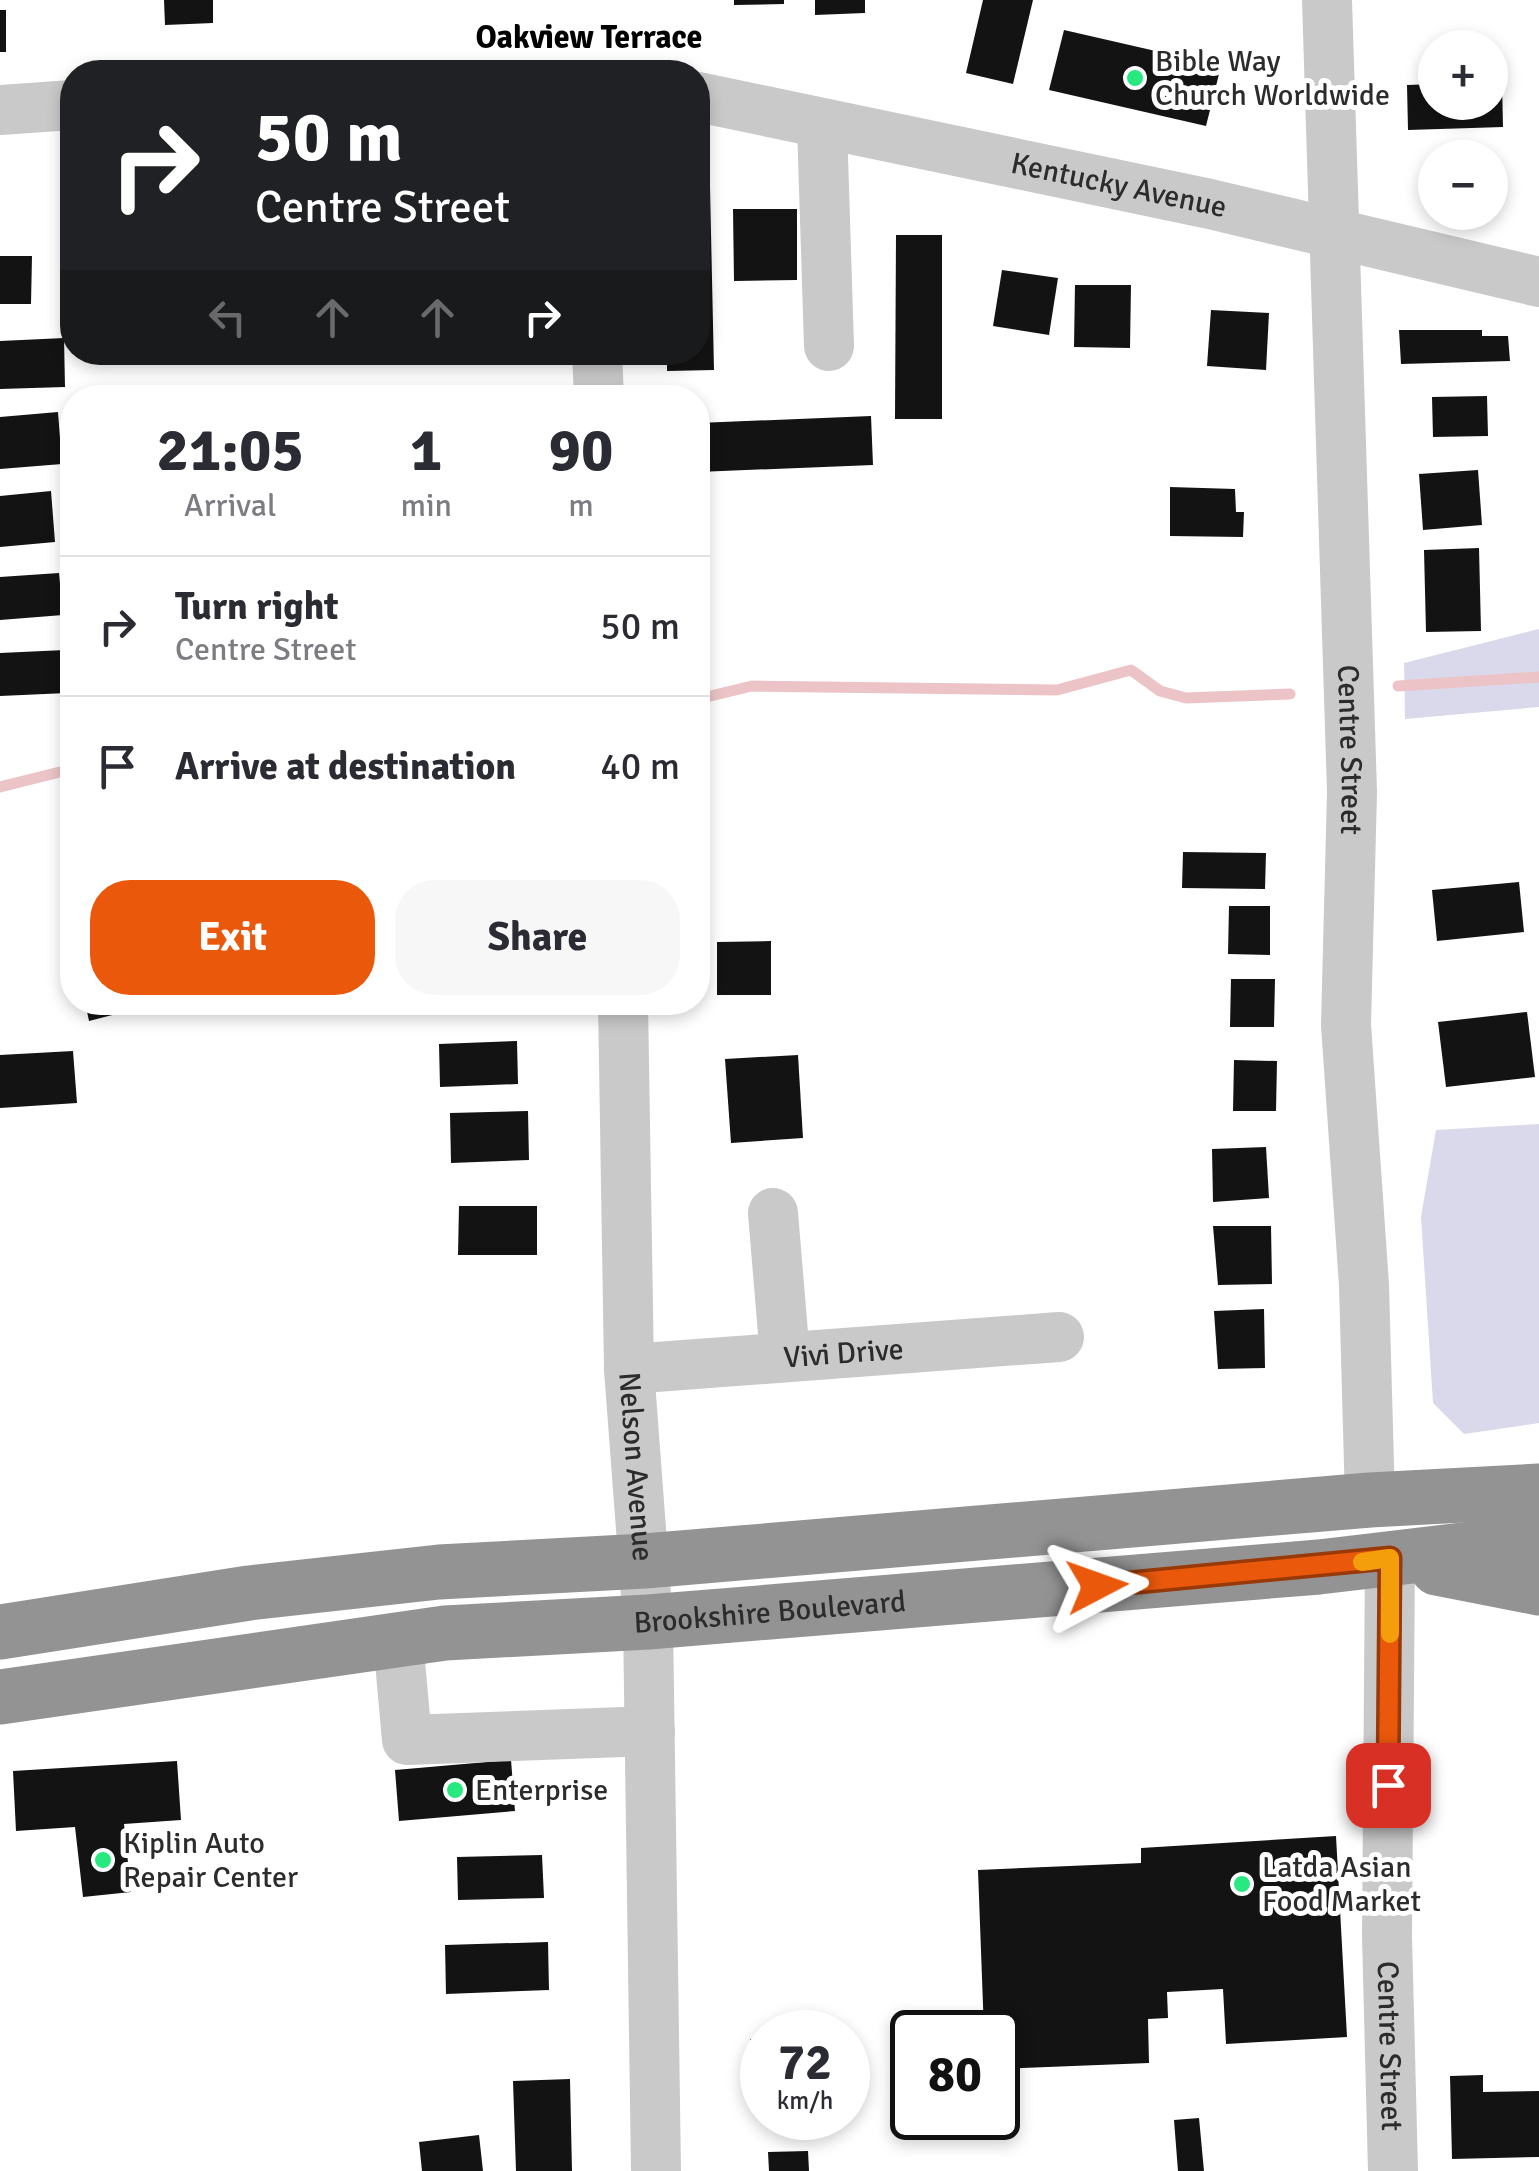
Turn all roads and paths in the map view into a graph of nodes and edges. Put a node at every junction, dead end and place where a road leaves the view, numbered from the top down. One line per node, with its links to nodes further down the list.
1 (1326, 0): 6 (street, Centre Street)
2 (710, 100): 5 (street, Kentucky Avenue)
3 (60, 106): 4 (street)
4 (0, 110)
5 (822, 124): 6 (street, Kentucky Avenue); 8 (street)
6 (1332, 234): 7 (street, Kentucky Avenue); 15 (street, Centre Street)
7 (1539, 282)
8 (828, 346)
9 (623, 1015): 13 (street, Nelson Avenue)
10 (773, 1213): 12 (street)
11 (1059, 1337): 12 (street, Vivi Drive)
12 (785, 1357): 13 (street, Vivi Drive)
13 (630, 1369): 18 (street, Nelson Avenue)
14 (1539, 1491): 15 (highway, Brookshire Boulevard)
15 (1370, 1500): 18 (highway, Brookshire Boulevard)
16 (1539, 1541): 17 (highway, Brookshire Boulevard)
17 (1390, 1558): 19 (highway); 20 (highway, Brookshire Boulevard); 26 (street, Centre Street)
18 (644, 1561): 20 (street, Nelson Avenue); 21 (highway, Brookshire Boulevard)
19 (1539, 1588)
20 (648, 1622): 22 (highway, Brookshire Boulevard); 24 (street, Nelson Avenue)
21 (0, 1632)
22 (398, 1639): 23 (highway, Brookshire Boulevard); 24 (street)
23 (0, 1697)
24 (650, 1731): 25 (street, Nelson Avenue)
25 (656, 2171)
26 (1393, 2171)

